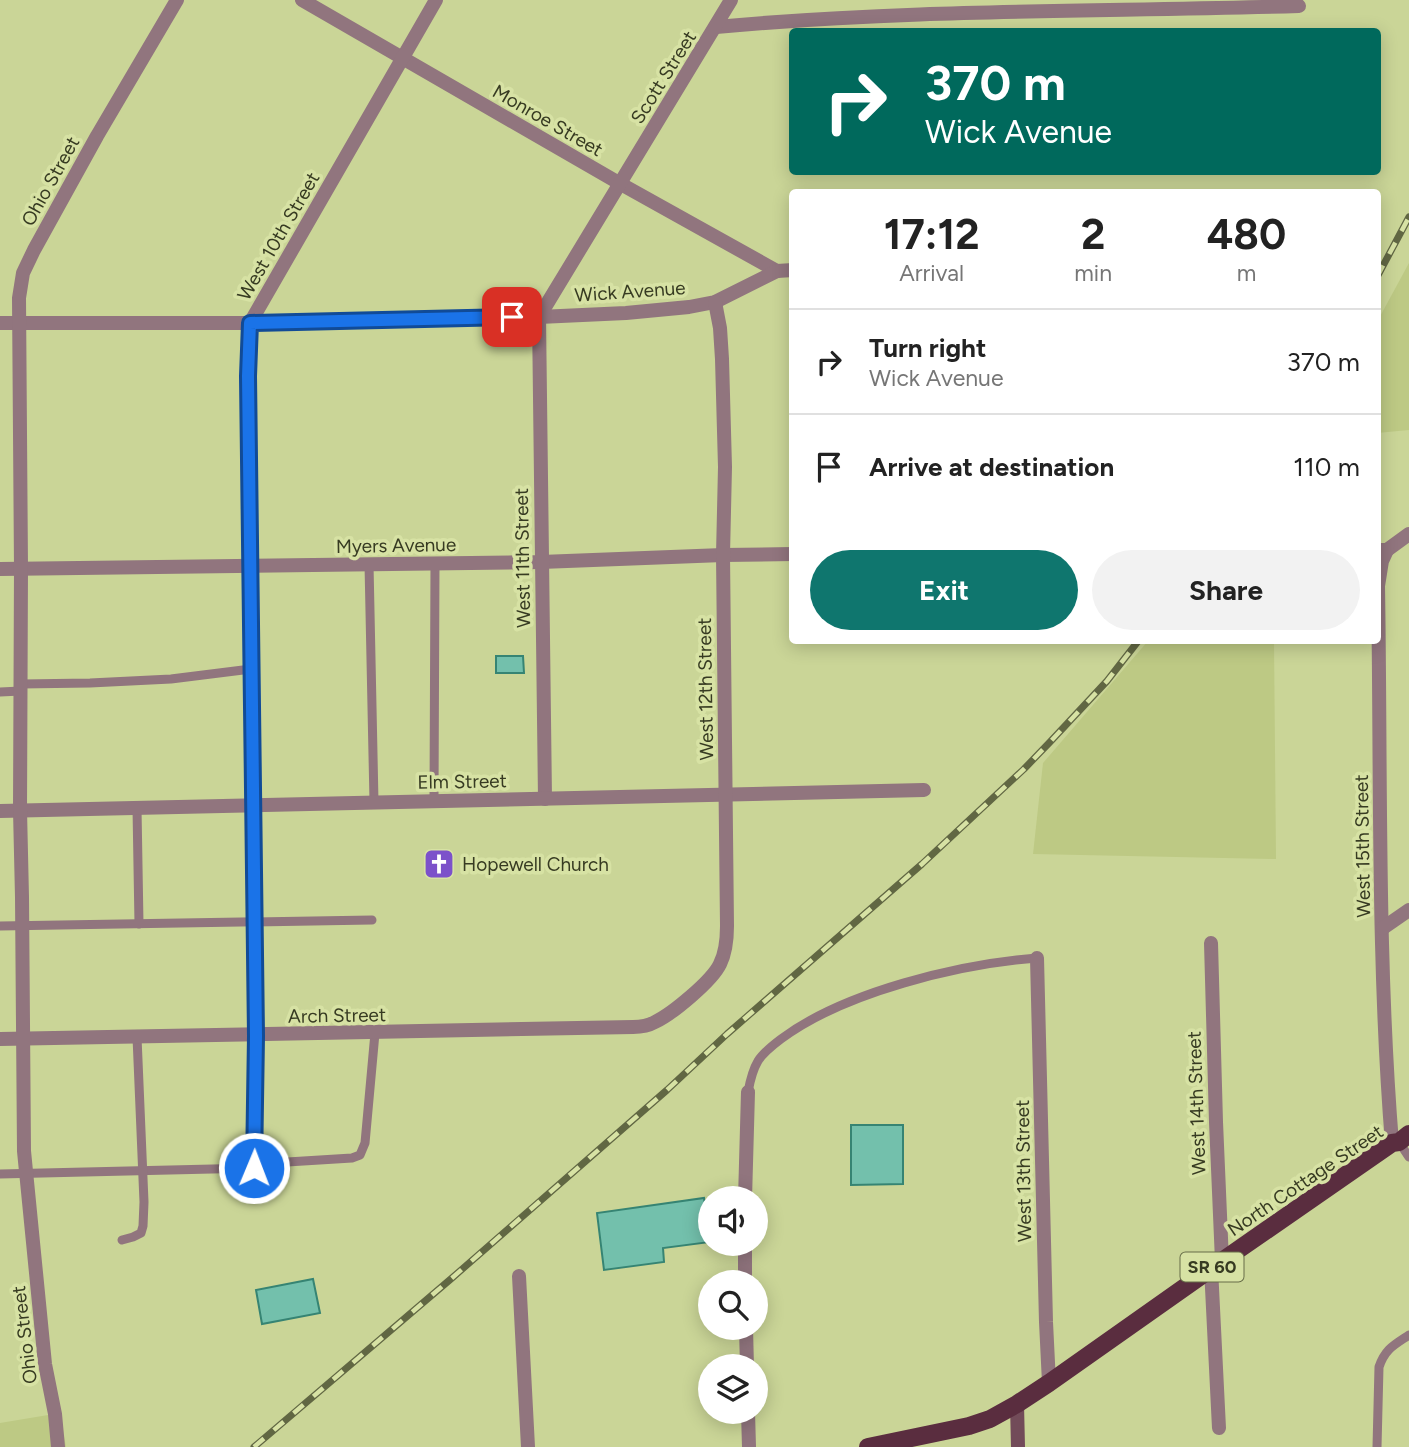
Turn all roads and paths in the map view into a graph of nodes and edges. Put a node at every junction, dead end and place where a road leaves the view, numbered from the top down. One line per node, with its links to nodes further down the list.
1 (177, 0): 13 (street, Ohio Street)
2 (302, 0): 7 (street, Monroe Street)
3 (436, 0): 7 (street, West 10th Street)
4 (731, 0): 6 (street, Scott Street)
5 (1299, 6): 6 (street)
6 (716, 27): 8 (street, Scott Street)
7 (402, 58): 8 (street, Monroe Street); 15 (street, West 10th Street)
8 (619, 183): 10 (street, Monroe Street); 12 (street, Scott Street)
9 (789, 270): 10 (street, Wick Avenue)
10 (777, 271): 11 (street, Wick Avenue)
11 (715, 302): 12 (street, Wick Avenue); 19 (street, West 12th Street)
12 (539, 317): 15 (street, Wick Avenue); 20 (street, West 11th Street)
13 (18, 322): 14 (street, Wick Avenue); 15 (street, Wick Avenue); 24 (street, Ohio Street)
14 (0, 323)
15 (250, 323): 23 (street, West 10th Street)
16 (1409, 534): 17 (street)
17 (1382, 550)
18 (789, 554): 19 (street, Myers Avenue)
19 (723, 555): 20 (street, Myers Avenue); 31 (street, West 12th Street)
20 (541, 562): 21 (street, Myers Avenue); 32 (street, West 11th Street)
21 (435, 563): 22 (street, Myers Avenue); 33 (lane)
22 (369, 564): 23 (street, Myers Avenue); 34 (lane)
23 (249, 566): 24 (street, Myers Avenue); 27 (street, West 10th Street)
24 (21, 568): 25 (street, Myers Avenue); 28 (street, Ohio Street)
25 (0, 569)
26 (1379, 644): 45 (street, West 15th Street)
27 (251, 669): 28 (lane); 35 (street, West 10th Street)
28 (21, 687): 29 (lane); 37 (street, Ohio Street)
29 (0, 692)
30 (924, 790): 31 (street, Elm Street)
31 (726, 794): 32 (street, Elm Street); 48 (street, West 12th Street)
32 (545, 799): 33 (street, Elm Street)
33 (434, 801): 34 (street, Elm Street)
34 (374, 802): 35 (street, Elm Street)
35 (253, 805): 36 (street, Elm Street); 41 (street, West 10th Street)
36 (138, 808): 37 (street, Elm Street); 42 (lane)
37 (20, 810): 38 (street, Elm Street); 44 (street, Ohio Street)
38 (0, 811)
39 (1409, 911): 45 (street)
40 (372, 920): 41 (lane)
41 (254, 922): 42 (lane); 50 (street, West 10th Street)
42 (139, 924): 44 (lane)
43 (0, 926): 44 (lane)
44 (22, 926): 52 (street, Ohio Street)
45 (1383, 928): 55 (street, West 15th Street)
46 (1211, 943): 63 (street, West 14th Street)
47 (1037, 958): 54 (lane); 66 (street, West 13th Street)
48 (633, 1027): 49 (street, Arch Street)
49 (375, 1033): 50 (street, Arch Street); 56 (lane)
50 (256, 1036): 51 (street, Arch Street); 56 (street, West 10th Street)
51 (137, 1037): 52 (street, Arch Street); 57 (lane)
52 (22, 1039): 53 (street, Arch Street); 59 (street, Ohio Street)
53 (0, 1040)
54 (748, 1091): 60 (street)
55 (1402, 1144): 63 (main road, North Cottage Street / SR 60)
56 (255, 1166): 57 (lane); 61 (street, West 10th Street)
57 (143, 1171): 59 (lane); 62 (lane)
58 (0, 1174): 59 (lane)
59 (26, 1175): 70 (street, Ohio Street)
60 (745, 1186)
61 (254, 1189)
62 (122, 1240)
63 (1216, 1264): 66 (main road, North Cottage Street / SR 60); 69 (street, West 14th Street)
64 (519, 1276): 71 (street)
65 (1409, 1335): 75 (lane)
66 (1049, 1383): 67 (main road, North Cottage Street / SR 60)
67 (1017, 1404): 73 (main road, SR 60); 74 (main road)
68 (749, 1424): 72 (street)
69 (1219, 1427)
70 (58, 1447)
71 (528, 1447)
72 (750, 1447)
73 (868, 1447)
74 (1018, 1447)
75 (1377, 1447)

